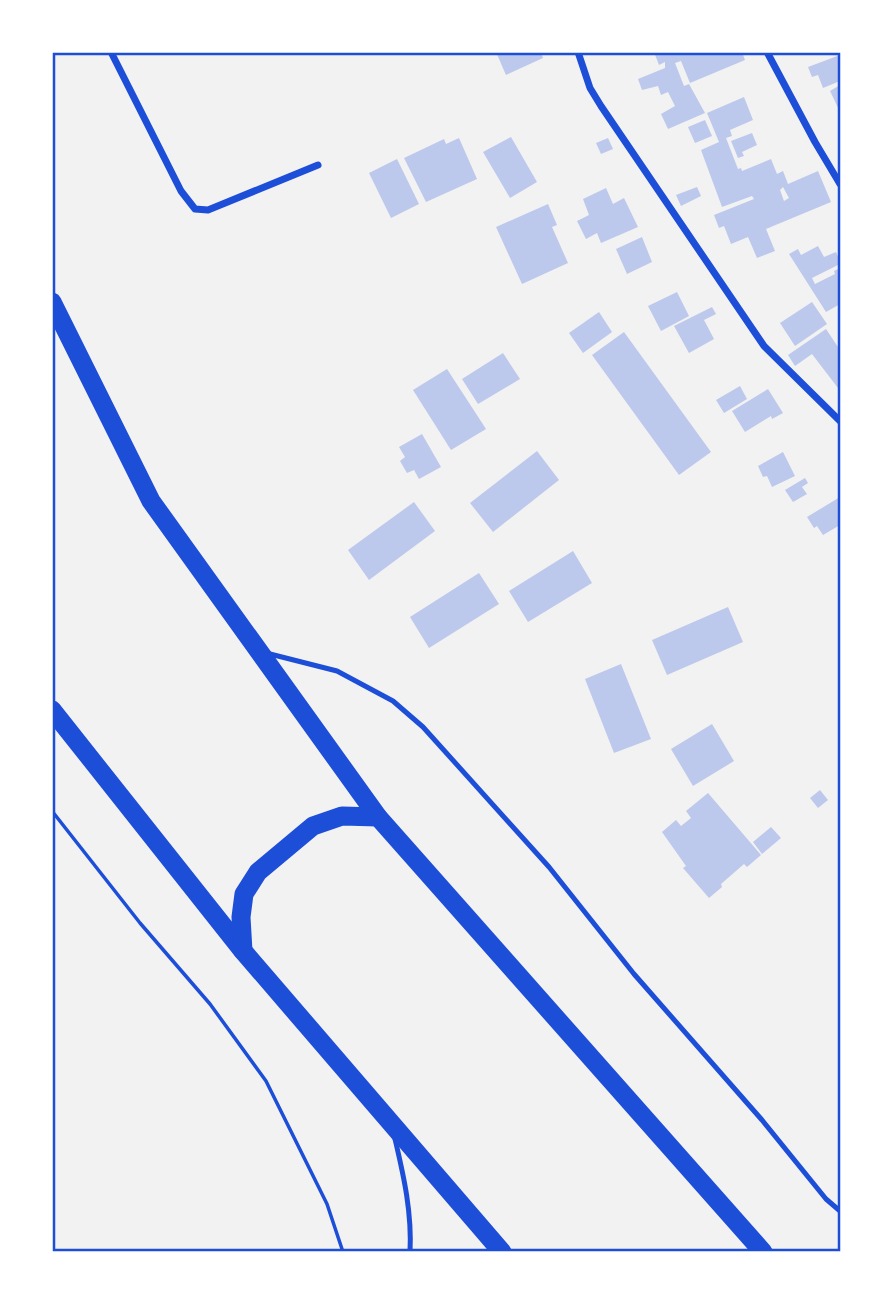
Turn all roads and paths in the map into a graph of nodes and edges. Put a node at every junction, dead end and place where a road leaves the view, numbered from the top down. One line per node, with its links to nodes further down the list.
1 (111, 52): 4 (street)
2 (578, 52): 7 (street)
3 (767, 52): 5 (street)
4 (318, 165)
5 (841, 184)
6 (52, 302): 8 (highway)
7 (841, 421)
8 (260, 652): 11 (highway); 14 (lane)
9 (52, 710): 12 (highway)
10 (52, 811): 15 (path)
11 (379, 817): 12 (highway); 18 (highway)
12 (243, 951): 13 (highway)
13 (391, 1122): 16 (lane); 17 (highway)
14 (841, 1211)
15 (343, 1251)
16 (410, 1251)
17 (502, 1251)
18 (763, 1251)

